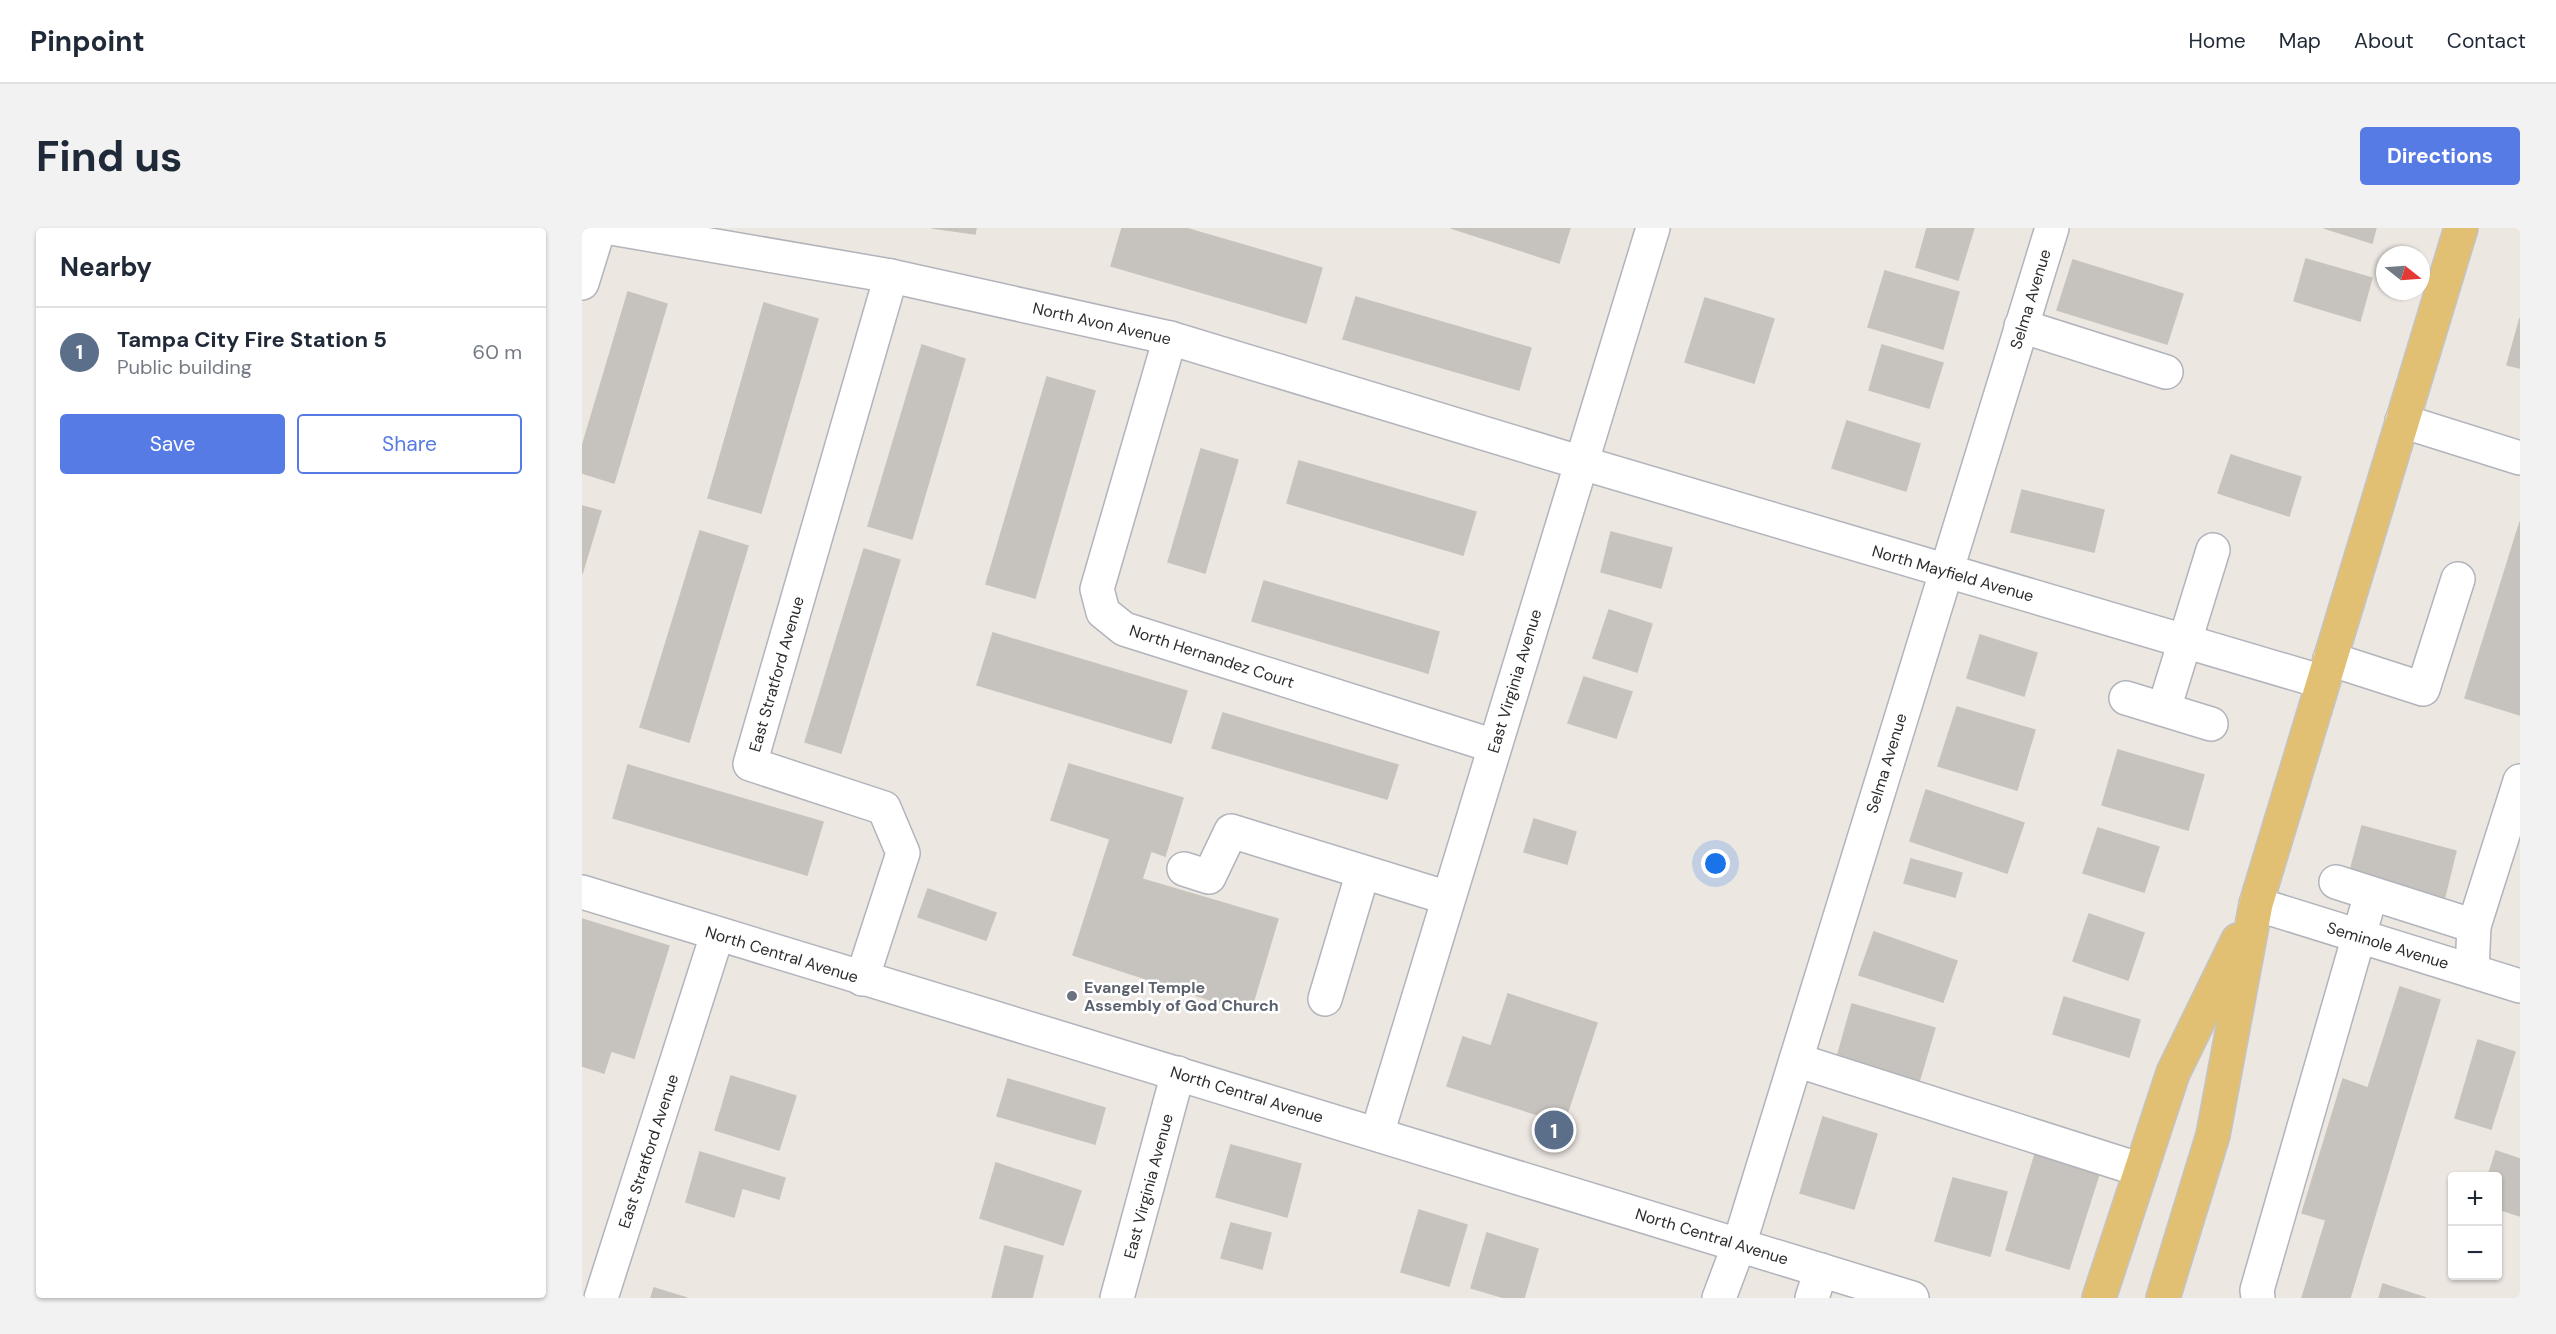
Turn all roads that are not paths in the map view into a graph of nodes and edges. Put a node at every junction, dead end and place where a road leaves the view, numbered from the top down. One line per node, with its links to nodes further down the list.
1 (599, 228): 7 (street)
2 (611, 228): 6 (street, North Avon Avenue)
3 (1653, 228): 13 (street, East Virginia Avenue)
4 (2052, 228): 8 (street, Selma Avenue)
5 (2461, 228): 11 (main road)
6 (891, 276): 9 (street, North Avon Avenue); 35 (street, East Stratford Avenue)
7 (582, 284)
8 (2022, 326): 10 (street); 15 (street, Selma Avenue)
9 (1170, 338): 13 (street, North Avon Avenue); 22 (street, North Hernandez Court)
10 (2166, 372)
11 (2402, 421): 12 (street); 18 (main road)
12 (2520, 458)
13 (1582, 463): 15 (street, North Mayfield Avenue); 22 (street, East Virginia Avenue)
14 (2213, 550): 17 (street)
15 (1945, 570): 17 (street, North Mayfield Avenue); 38 (street, Selma Avenue)
16 (2458, 579): 18 (street, North Mayfield Avenue)
17 (2186, 641): 18 (street, North Mayfield Avenue); 20 (street)
18 (2326, 671): 30 (main road)
19 (2126, 698): 20 (street)
20 (2164, 709): 21 (street)
21 (2211, 723)
22 (1494, 746): 29 (street, East Virginia Avenue)
23 (2520, 781): 31 (street)
24 (1184, 868): 25 (street)
25 (1363, 872): 29 (street); 37 (street)
26 (2336, 882): 28 (street)
27 (582, 892): 32 (street, North Central Avenue)
28 (2371, 894): 31 (street); 33 (street)
29 (1448, 898): 40 (street, East Virginia Avenue)
30 (2256, 904): 33 (street, Seminole Avenue); 41 (main road); 49 (main road)
31 (2475, 926): 34 (street)
32 (717, 935): 35 (street, North Central Avenue); 44 (street, East Stratford Avenue)
33 (2360, 936): 34 (street, Seminole Avenue); 50 (street)
34 (2472, 971): 36 (street, Seminole Avenue)
35 (862, 978): 39 (street, North Central Avenue)
36 (2520, 986)
37 (1325, 999)
38 (1796, 1060): 41 (street); 42 (street, Selma Avenue)
39 (1178, 1073): 40 (street, North Central Avenue); 45 (street, East Virginia Avenue)
40 (1377, 1134): 42 (street, North Central Avenue)
41 (2141, 1170): 48 (main road)
42 (1739, 1245): 43 (street, North Central Avenue); 46 (street, Selma Avenue)
43 (1817, 1284): 47 (street, North Central Avenue)
44 (601, 1298)
45 (1118, 1298)
46 (1719, 1298)
47 (1912, 1298)
48 (2099, 1298)
49 (2163, 1298)
50 (2258, 1298)

